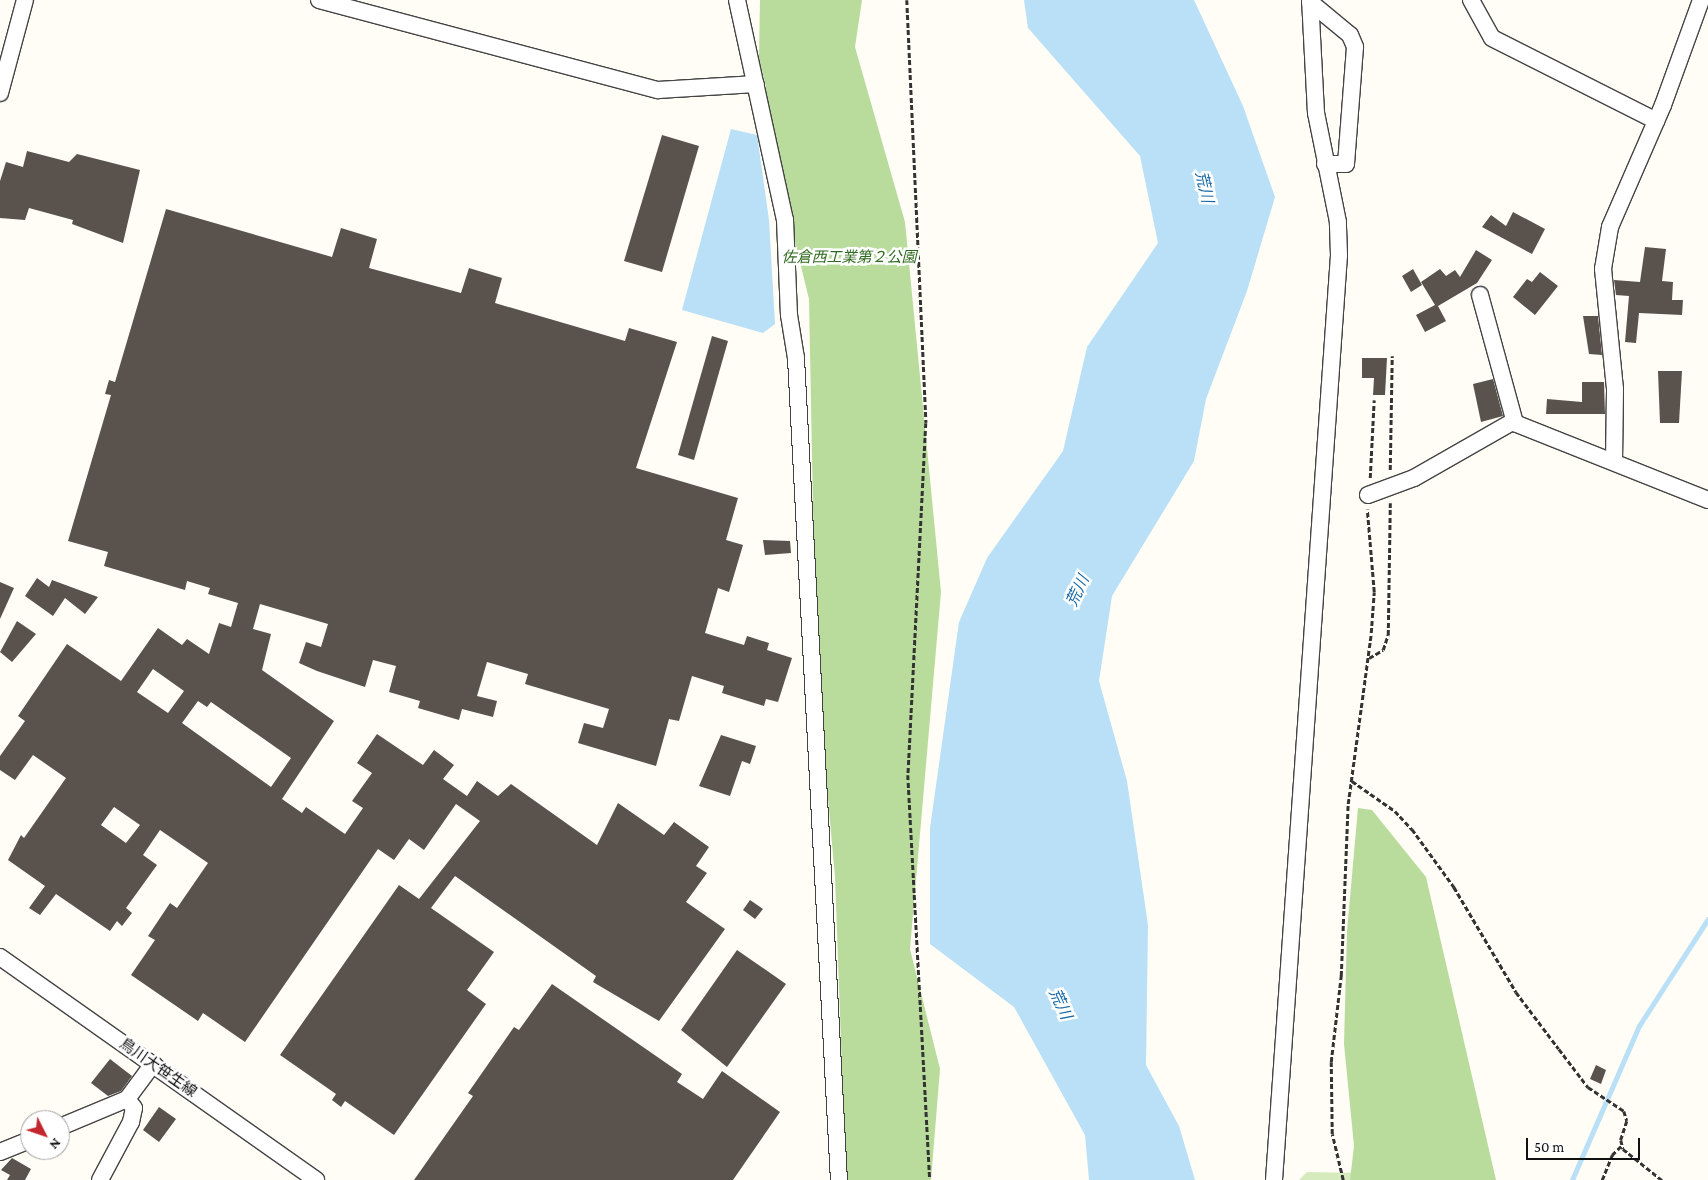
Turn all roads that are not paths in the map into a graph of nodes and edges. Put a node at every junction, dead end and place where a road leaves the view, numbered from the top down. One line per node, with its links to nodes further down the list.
1 (25, 0): 8 (street)
2 (319, 0): 7 (street)
3 (737, 0): 7 (street)
4 (1471, 0): 9 (street)
5 (1701, 0): 9 (street)
6 (1310, 1): 10 (street); 10 (street)
7 (756, 84): 24 (street)
8 (0, 93)
9 (1656, 121): 13 (street)
10 (1325, 164): 25 (street)
11 (1480, 295): 12 (street)
12 (1515, 423): 13 (street); 14 (street)
13 (1614, 462): 15 (street)
14 (1368, 496)
15 (1708, 500)
16 (0, 957): 17 (street, 鳥川大笹生線)
17 (153, 1064): 18 (street); 23 (street, 鳥川大笹生線)
18 (127, 1099): 19 (street); 22 (street)
19 (70, 1123)
20 (20, 1144): 21 (street)
21 (0, 1152)
22 (100, 1180)
23 (316, 1180)
24 (839, 1180)
25 (1274, 1180)

